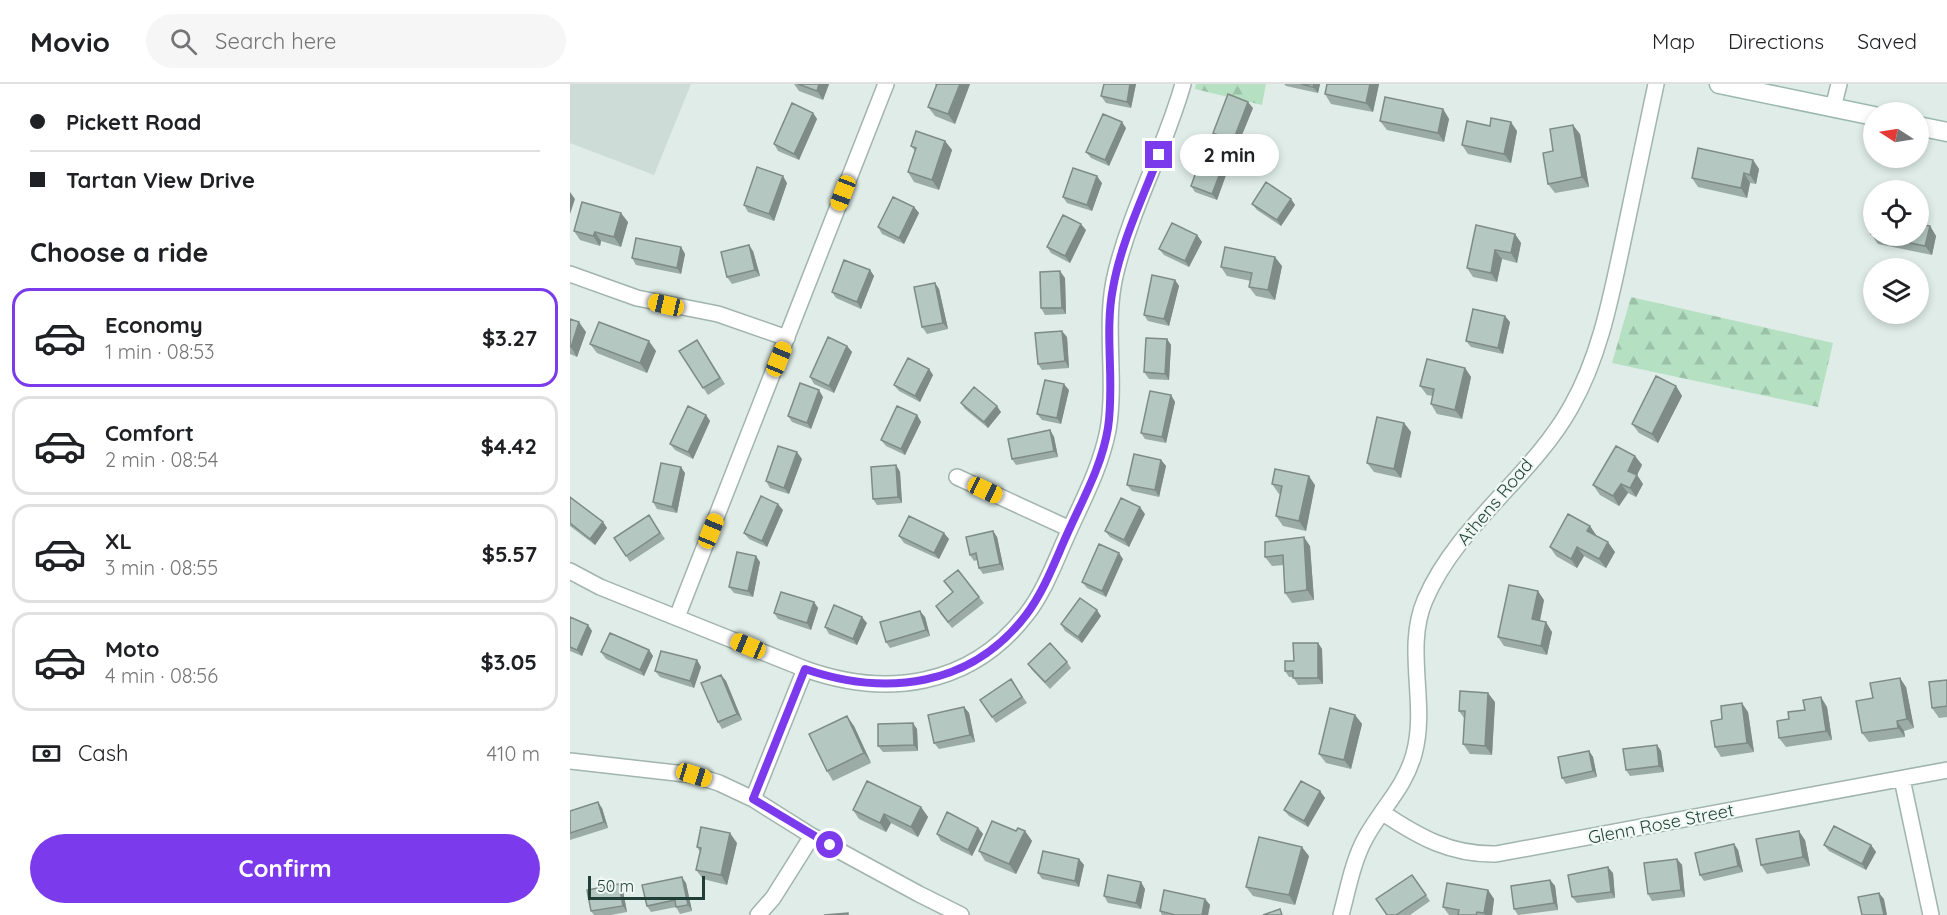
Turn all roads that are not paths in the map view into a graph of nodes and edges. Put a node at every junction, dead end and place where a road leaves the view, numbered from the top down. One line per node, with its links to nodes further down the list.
1 (886, 84): 11 (street)
2 (1183, 84): 13 (street)
3 (1656, 84): 21 (street, Athens Road)
4 (1719, 84): 6 (main road)
5 (1839, 84): 6 (street)
6 (1833, 108): 7 (main road)
7 (1863, 114)
8 (1929, 128): 9 (main road)
9 (1947, 132)
10 (570, 274): 11 (street)
11 (787, 338): 15 (street)
12 (957, 477): 13 (street)
13 (1070, 529): 16 (street)
14 (570, 571): 15 (street)
15 (676, 617): 16 (street)
16 (805, 669): 20 (street)
17 (570, 761): 20 (street)
18 (1947, 770): 19 (street, Glenn Rose Street)
19 (1902, 779): 21 (street, Glenn Rose Street); 26 (street)
20 (753, 799): 22 (street)
21 (1383, 813): 25 (street, Athens Road)
22 (812, 836): 23 (street); 24 (street)
23 (758, 915)
24 (961, 915)
25 (1341, 915)
26 (1931, 915)

